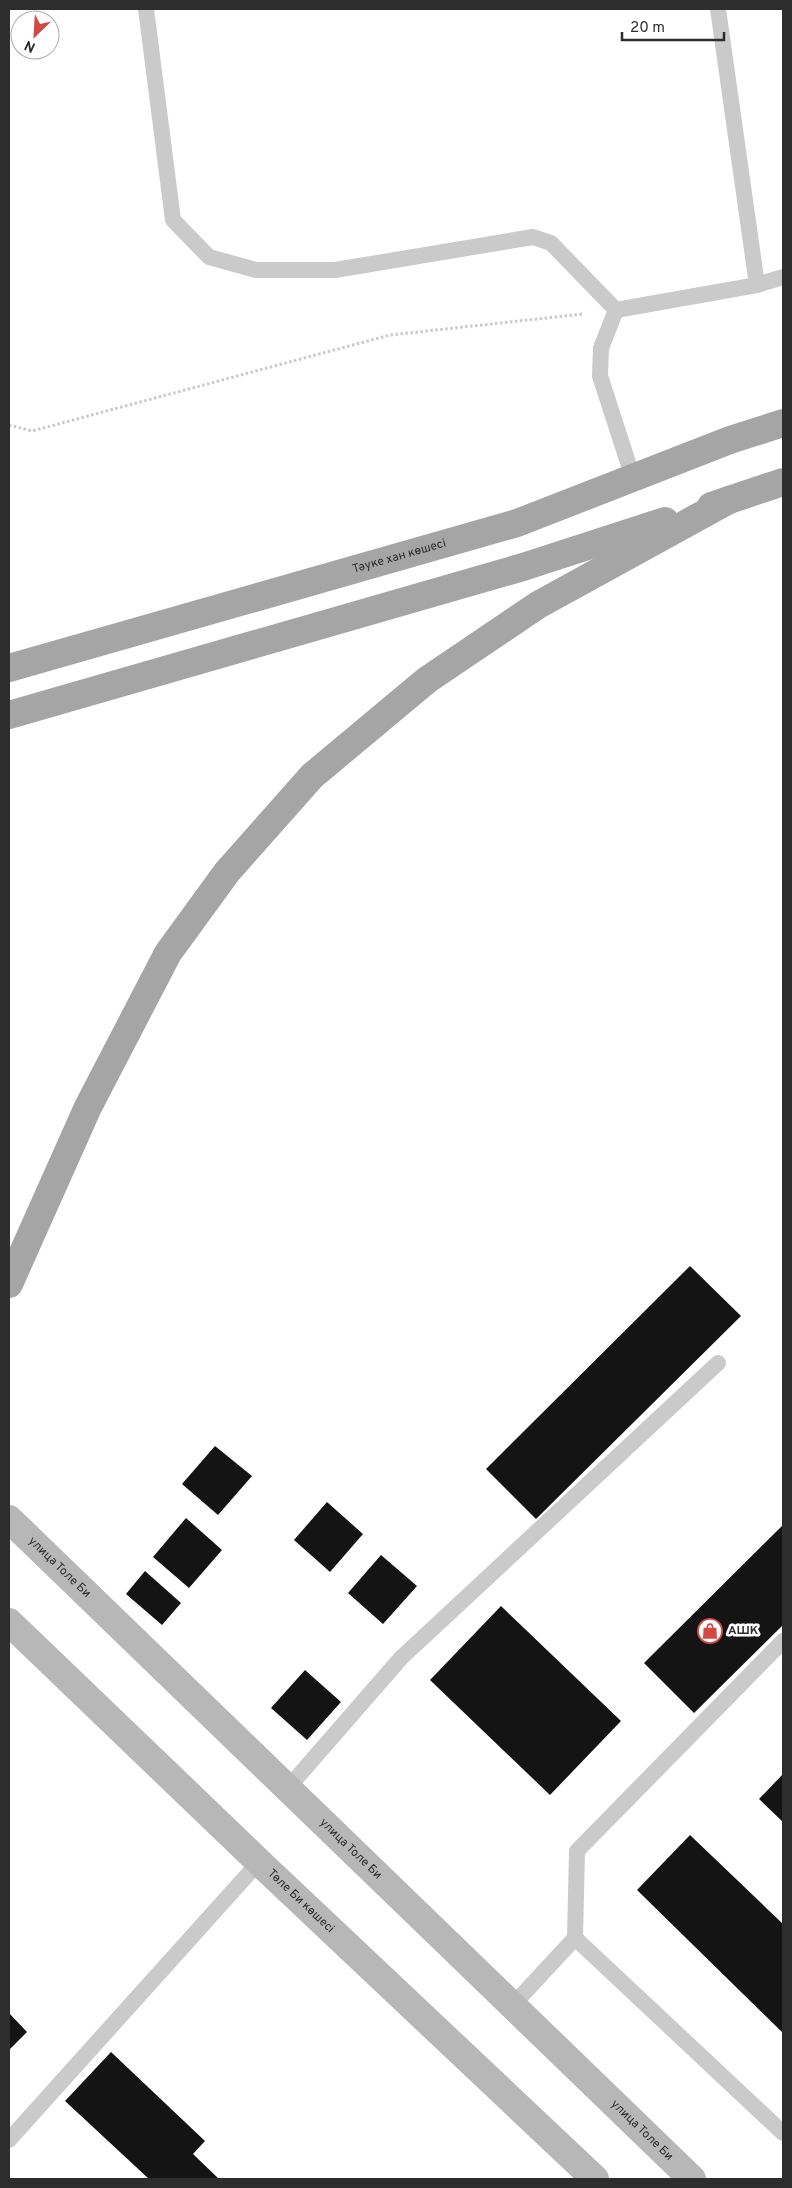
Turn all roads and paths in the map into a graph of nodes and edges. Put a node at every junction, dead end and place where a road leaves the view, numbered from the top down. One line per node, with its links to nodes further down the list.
1 (146, 9): 5 (lane)
2 (718, 9): 4 (lane)
3 (783, 277): 4 (lane)
4 (757, 285): 5 (lane)
5 (616, 310): 7 (path); 8 (lane)
6 (783, 423): 8 (main road, Тәуке хан көшесі)
7 (9, 425)
8 (633, 478): 11 (main road, Тәуке хан көшесі)
9 (783, 482): 10 (main road)
10 (729, 500): 12 (main road); 13 (main road)
11 (9, 668)
12 (9, 715)
13 (9, 1284)
14 (718, 1363): 18 (lane)
15 (9, 1519): 18 (main road, улица Толе Би)
16 (9, 1622): 19 (main road, Төле Би көшесі)
17 (783, 1641): 20 (lane)
18 (287, 1789): 21 (main road, улица Толе Би)
19 (259, 1862): 23 (lane); 24 (main road, Төле Би көшесі)
20 (575, 1938): 21 (lane); 22 (lane)
21 (512, 2006): 25 (main road, улица Толе Би)
22 (783, 2133)
23 (9, 2140)
24 (595, 2179)
25 (692, 2179)

